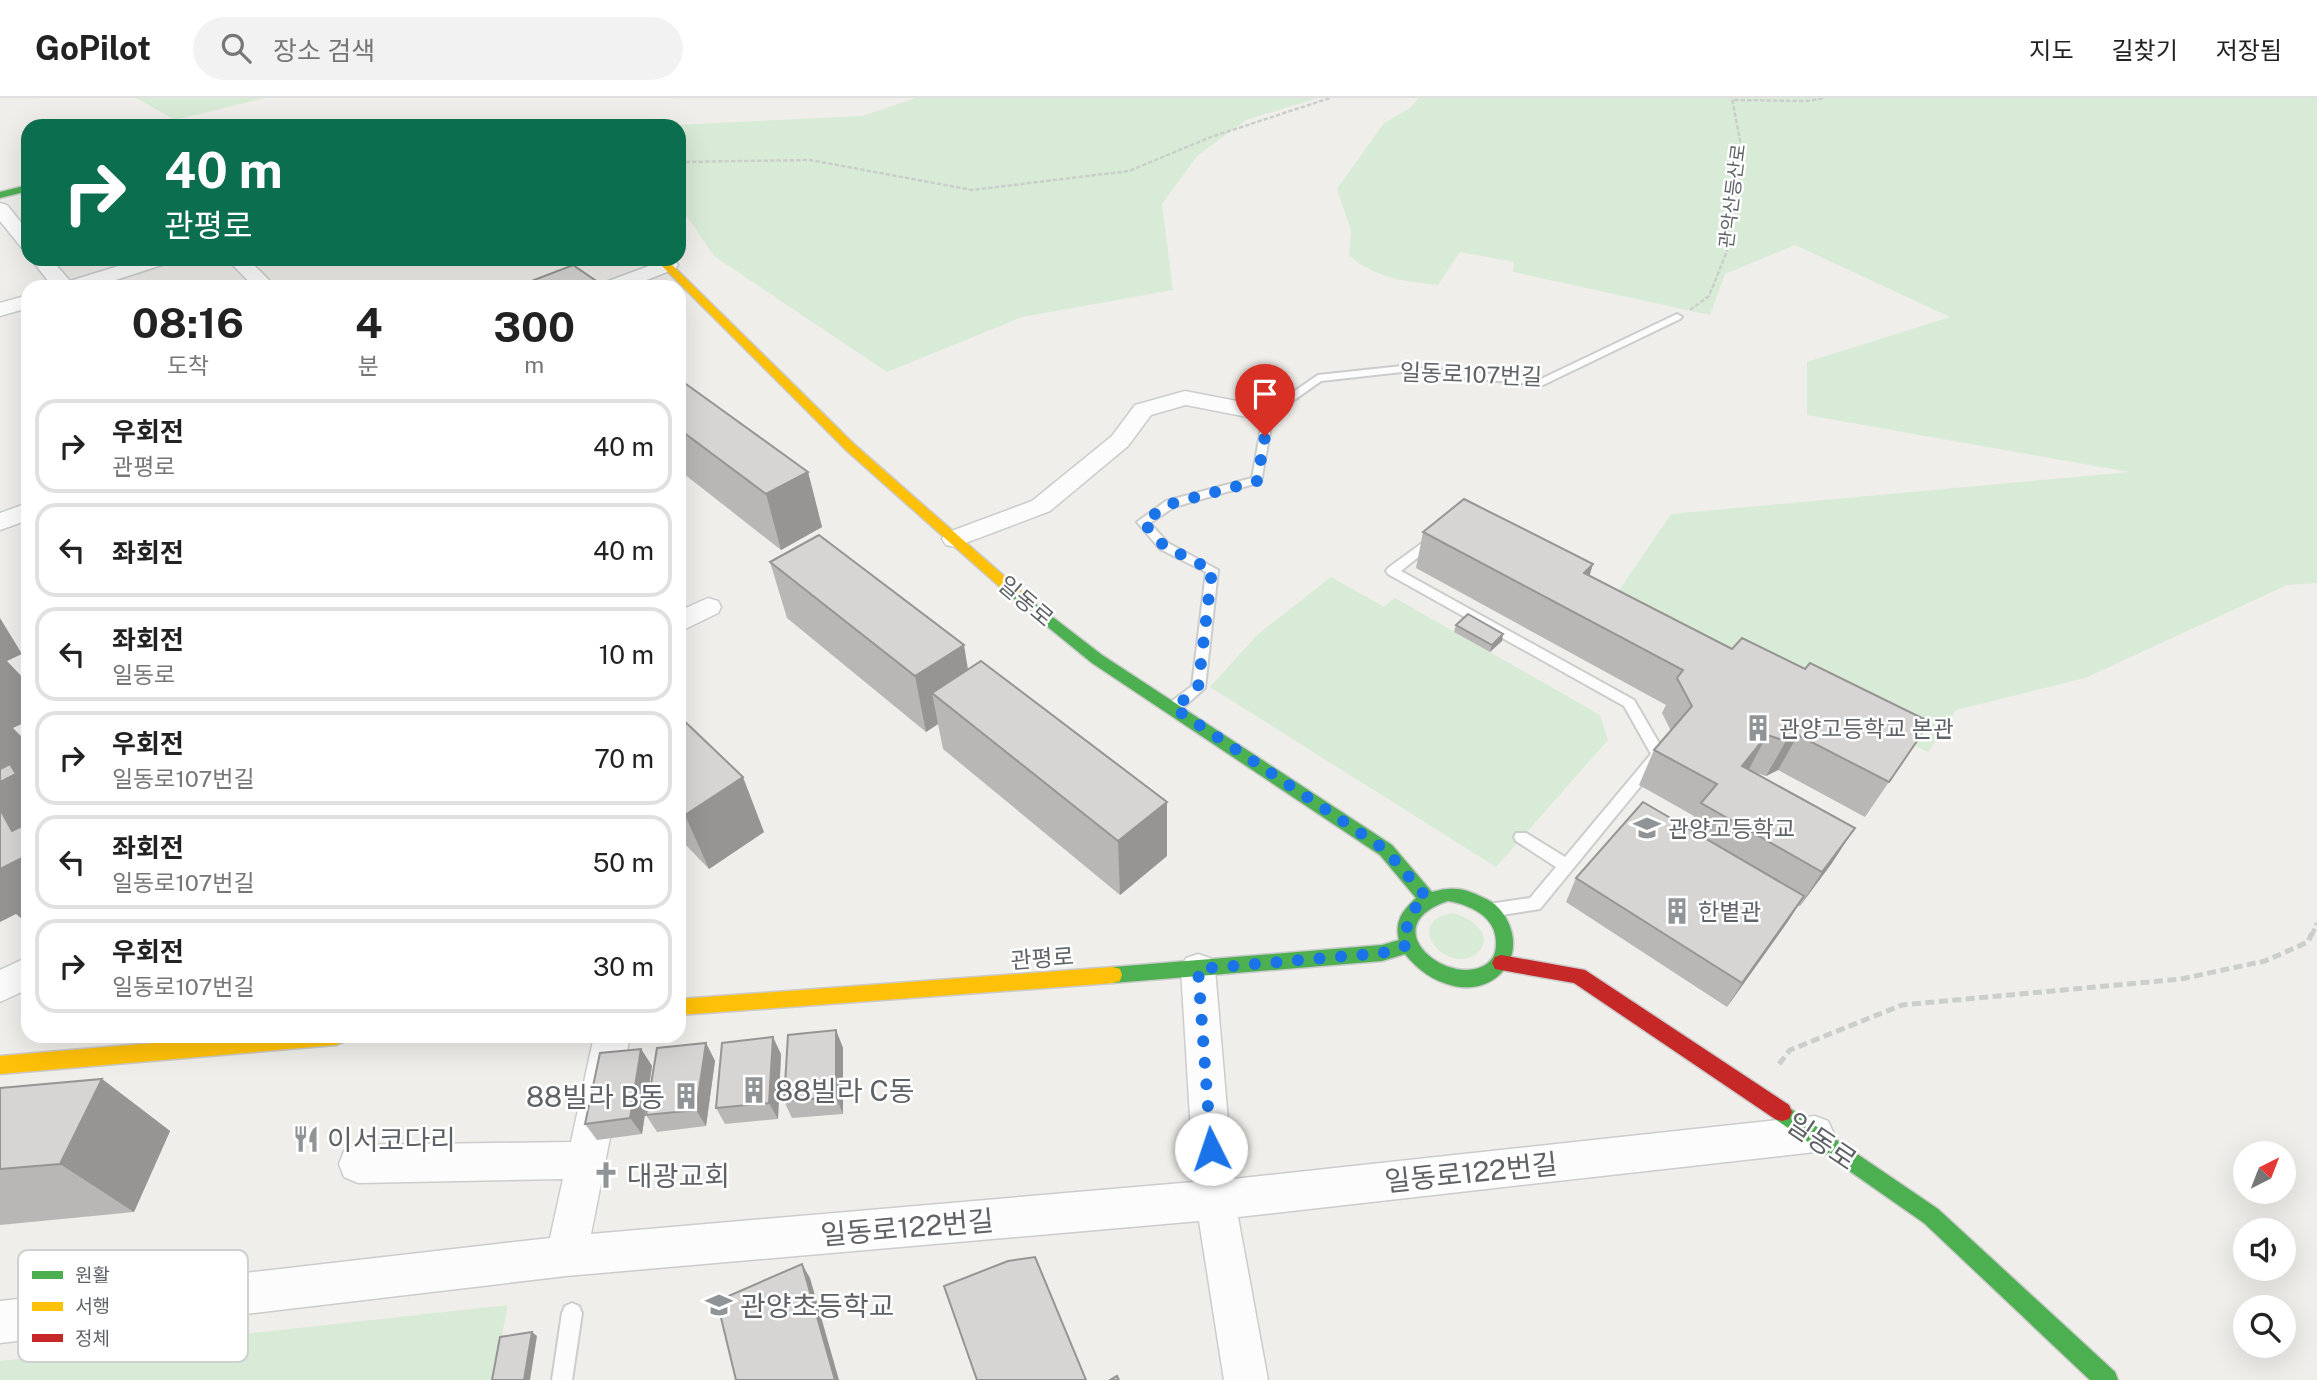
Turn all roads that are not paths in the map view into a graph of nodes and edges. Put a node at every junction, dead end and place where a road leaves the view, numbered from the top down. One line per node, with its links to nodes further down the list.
1 (21, 190): 2 (street)
2 (0, 195)
3 (0, 209): 4 (street)
4 (21, 234)
5 (47, 266): 10 (street)
6 (140, 266): 11 (street)
7 (244, 266): 12 (street)
8 (655, 266): 13 (street)
9 (668, 266): 14 (street, 일동로)
10 (58, 280)
11 (95, 280)
12 (259, 280)
13 (625, 280)
14 (682, 280)
15 (686, 284): 23 (street, 일동로)
16 (21, 303): 17 (street)
17 (0, 310)
18 (1677, 317): 19 (lane, 일동로107번길)
19 (1268, 414): 23 (street); 26 (lane)
20 (21, 514): 21 (street)
21 (0, 522)
22 (1441, 533): 28 (lane)
23 (955, 539): 26 (street, 일동로)
24 (708, 607): 25 (street)
25 (686, 619)
26 (1174, 708): 29 (street, 일동로)
27 (1521, 837): 28 (lane)
28 (1576, 859): 30 (lane)
29 (1427, 898): 30 (street); 31 (street)
30 (1490, 909): 32 (street)
31 (1408, 945): 32 (street); 33 (street, 관평로)
32 (1501, 963): 40 (street, 일동로)
33 (1198, 969): 36 (street, 관평로); 43 (street)
34 (21, 976): 35 (street)
35 (0, 987)
36 (686, 1006)
37 (256, 1043): 39 (street)
38 (610, 1043): 41 (street)
39 (0, 1065)
40 (1815, 1134): 43 (street, 일동로122번길); 49 (street, 일동로)
41 (585, 1160): 42 (street); 44 (street)
42 (358, 1164)
43 (1215, 1200): 44 (street, 일동로122번길); 51 (street)
44 (566, 1256): 45 (street, 일동로122번길)
45 (248, 1293)
46 (572, 1313): 50 (lane)
47 (18, 1320): 48 (street, 일동로122번길)
48 (0, 1322)
49 (2067, 1363): 52 (street, 일동로)
50 (562, 1380)
51 (1246, 1380)
52 (2107, 1380)

